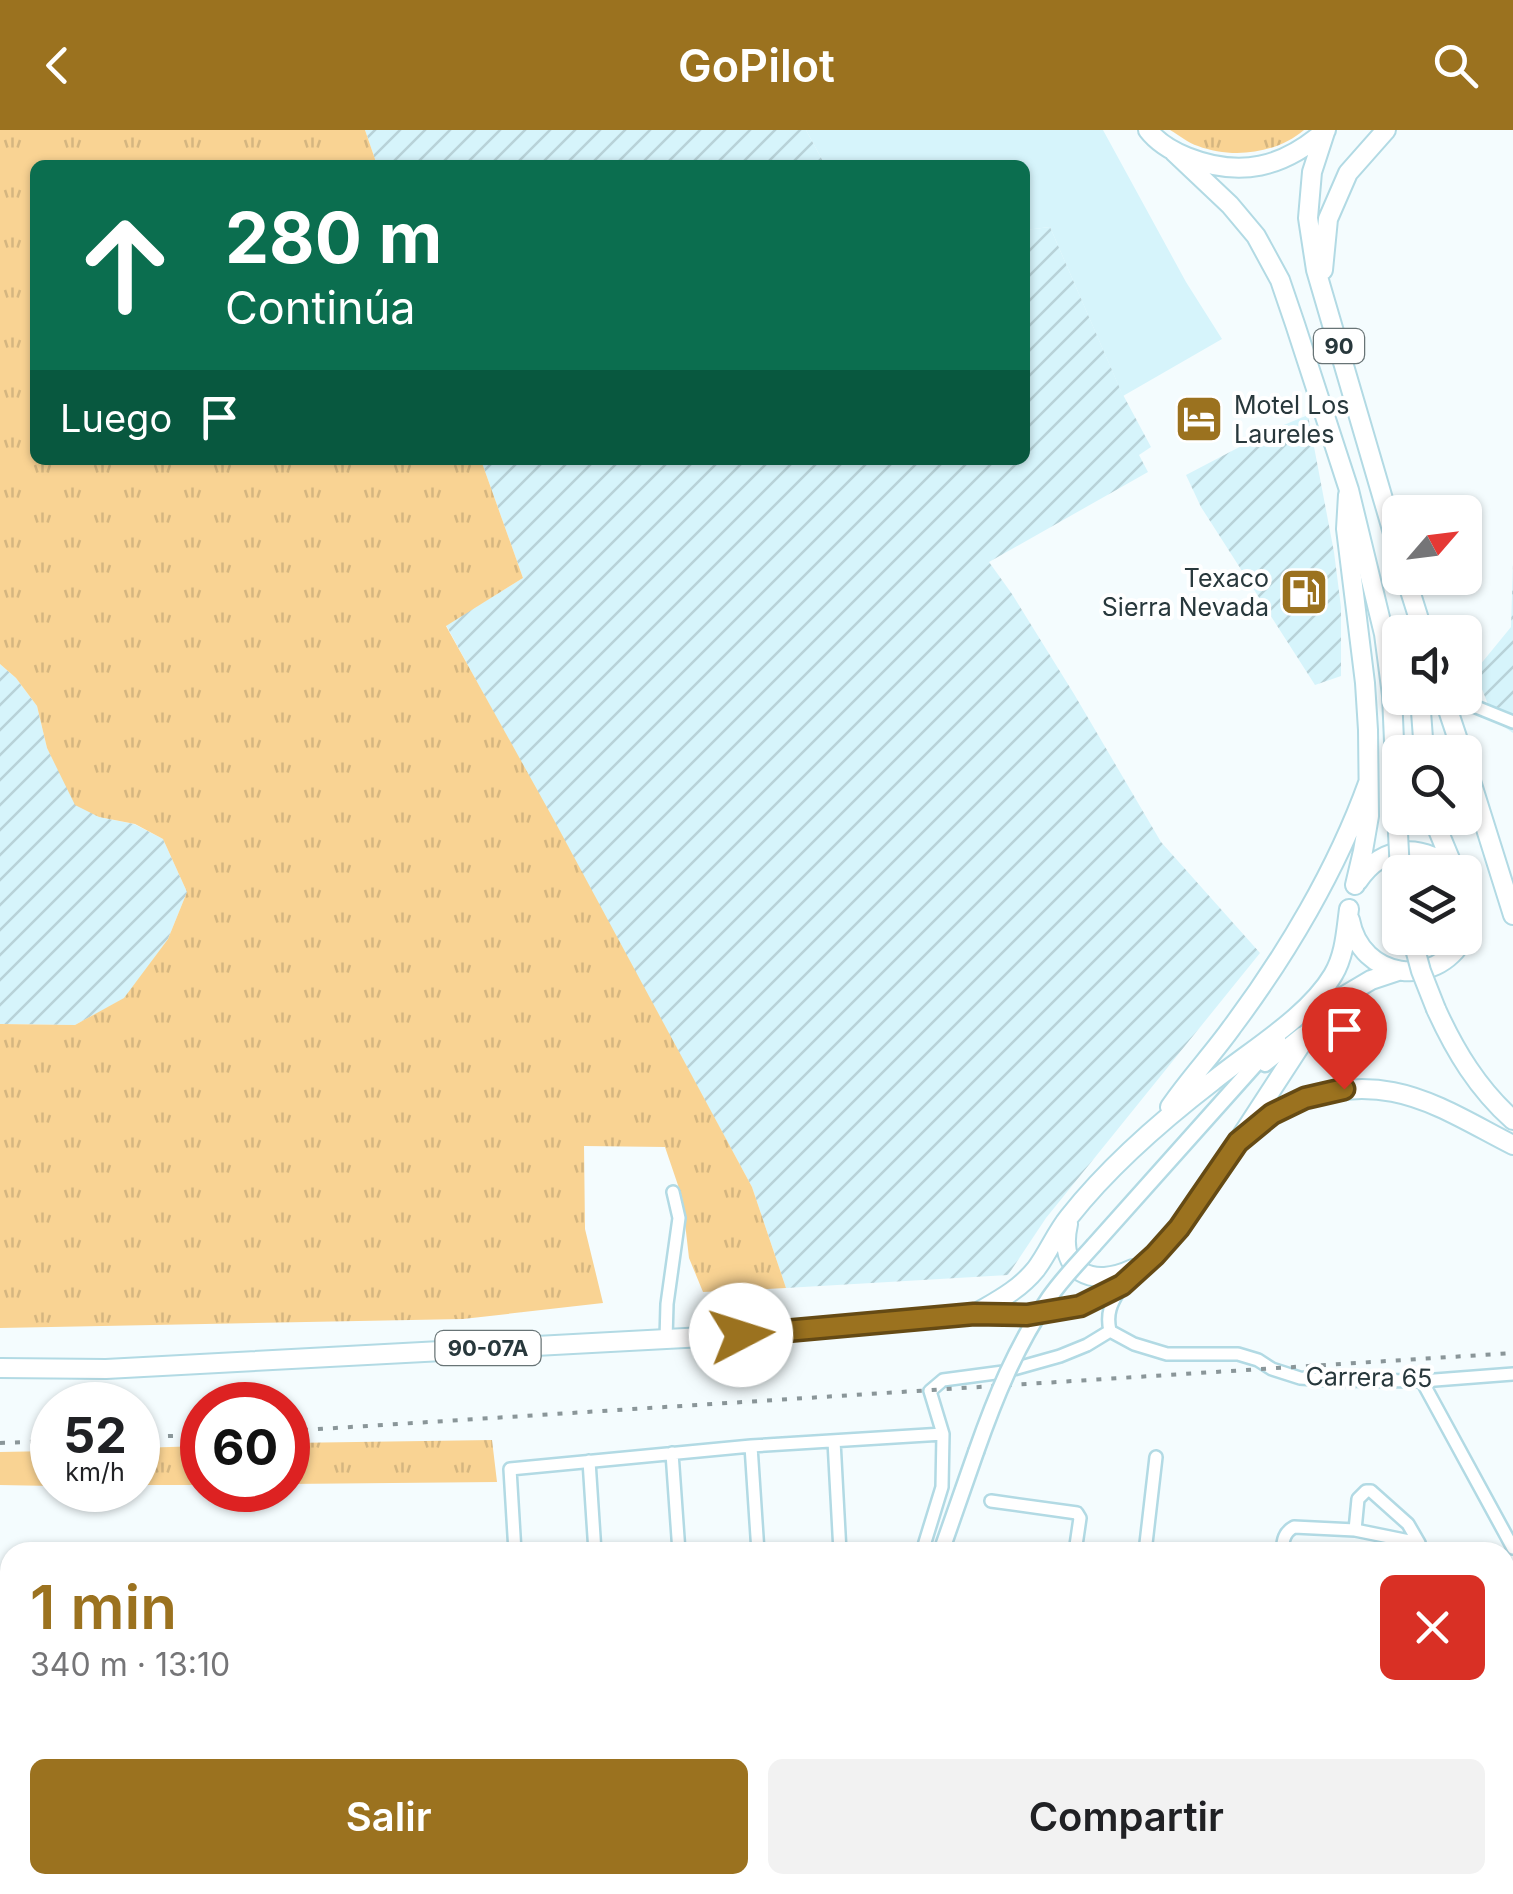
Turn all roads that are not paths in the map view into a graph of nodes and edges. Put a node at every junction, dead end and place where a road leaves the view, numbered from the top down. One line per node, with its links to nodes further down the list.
1 (1148, 130): 4 (main road, 90)
2 (1386, 130): 5 (main road)
3 (1325, 131): 4 (main road, 90); 5 (main road, 90)
4 (1174, 152): 6 (main road, 90)
5 (1331, 319): 7 (main road, 90)
6 (1349, 490): 10 (main road); 16 (main road, 90, bridge)
7 (1382, 495)
8 (1482, 709): 9 (street)
9 (1513, 722)
10 (1368, 783): 20 (main road); 28 (main road)
11 (1482, 817): 22 (main road)
12 (1439, 835): 14 (main road)
13 (1446, 835): 14 (main road)
14 (1446, 847): 18 (main road)
15 (1386, 855): 17 (main road)
16 (1399, 855)
17 (1429, 855)
18 (1449, 855)
19 (1382, 856): 20 (main road)
20 (1355, 884): 21 (main road)
21 (1349, 908): 25 (main road); 26 (main road, 90-07A)
22 (1513, 915)
23 (1416, 955): 27 (main road, bridge)
24 (1451, 955): 25 (main road)
25 (1398, 971): 26 (main road, 90-07A)
26 (1306, 1021): 28 (main road, 90-07A); 29 (main road, 90-07A); 55 (street, bridge)
27 (1513, 1120)
28 (1158, 1124): 32 (main road, 90-07A)
29 (1238, 1142): 30 (main road); 33 (main road, 90-07A)
30 (1513, 1145)
31 (673, 1192): 37 (street)
32 (1069, 1217): 33 (main road); 35 (main road, 90-07A)
33 (1155, 1255): 34 (main road, 90-07A)
34 (1122, 1285): 35 (main road, 90-07A); 36 (street)
35 (974, 1314): 37 (main road, 90-07A)
36 (1110, 1330): 40 (street, Carrera 65); 41 (street)
37 (666, 1339): 38 (main road, 90-07A)
38 (0, 1368)
39 (1513, 1374): 40 (street, Carrera 65)
40 (1422, 1381): 61 (street)
41 (942, 1434): 42 (street); 54 (street)
42 (834, 1442): 43 (street); 53 (street)
43 (751, 1446): 44 (street); 52 (street)
44 (672, 1453): 46 (street); 51 (street)
45 (1156, 1458): 57 (street)
46 (589, 1461): 49 (street); 50 (street)
47 (991, 1501): 56 (street)
48 (1356, 1530): 58 (street); 59 (street); 60 (street)
49 (514, 1542)
50 (594, 1542)
51 (678, 1542)
52 (757, 1542)
53 (839, 1542)
54 (925, 1542)
55 (944, 1542)
56 (1077, 1542)
57 (1146, 1542)
58 (1283, 1542)
59 (1397, 1542)
60 (1416, 1542)
61 (1510, 1542)

